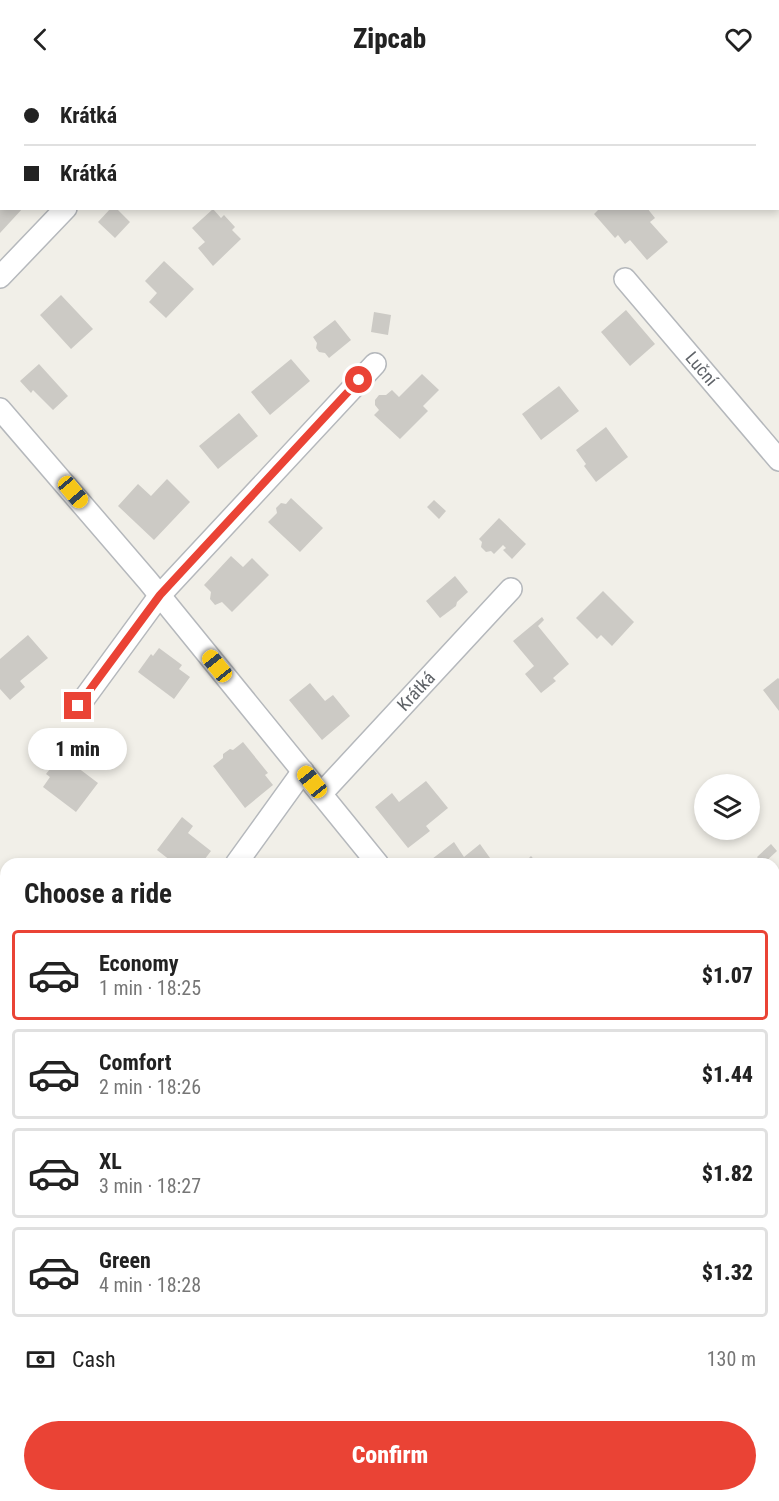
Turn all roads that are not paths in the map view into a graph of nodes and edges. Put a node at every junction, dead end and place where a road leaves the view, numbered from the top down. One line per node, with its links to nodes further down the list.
1 (64, 210): 2 (street)
2 (0, 277)
3 (625, 279): 6 (street, Luční)
4 (375, 364): 8 (street)
5 (0, 409): 8 (street)
6 (779, 460)
7 (511, 589): 11 (street, Krátká)
8 (160, 595): 9 (street); 10 (street)
9 (78, 706)
10 (303, 771): 11 (street); 12 (street)
11 (321, 794): 13 (street)
12 (240, 858)
13 (373, 858)

